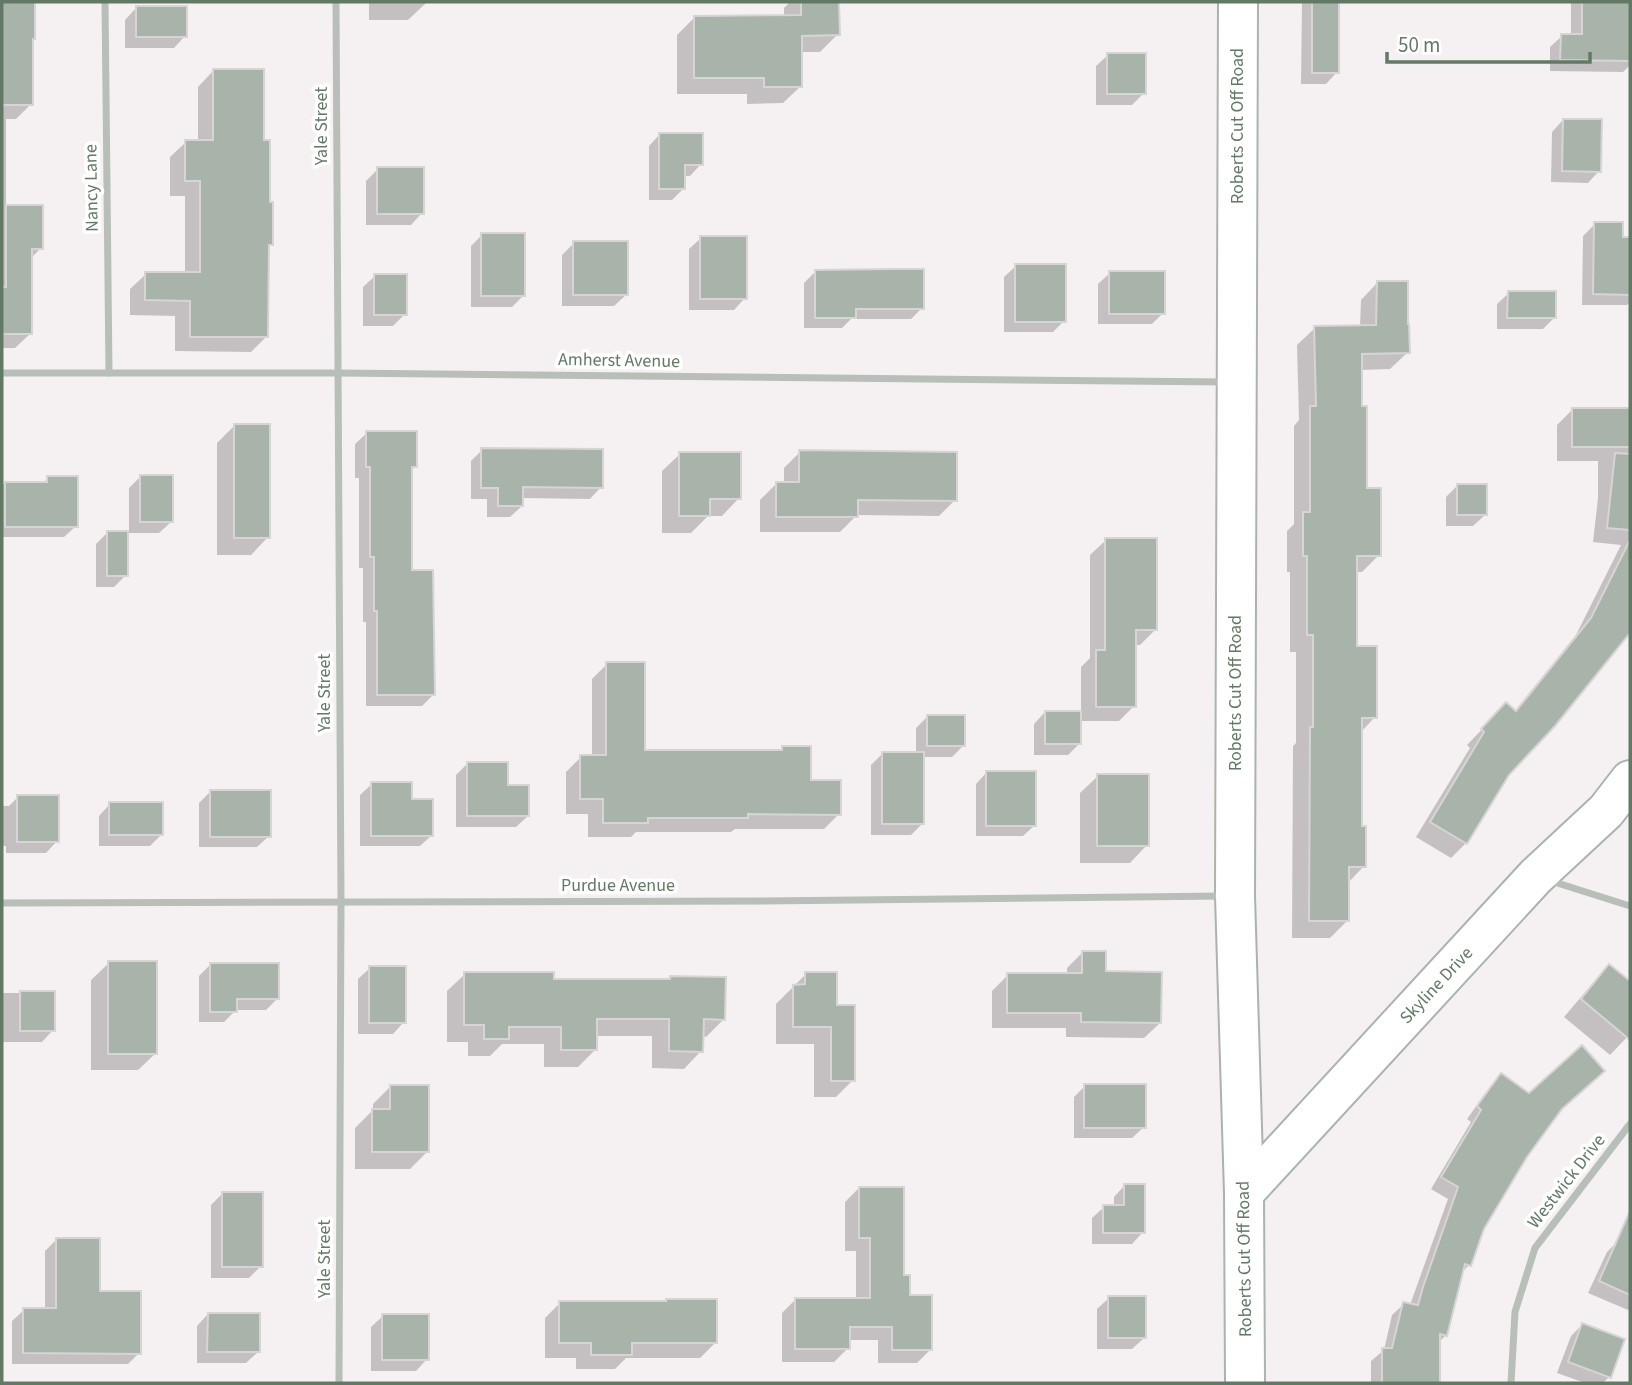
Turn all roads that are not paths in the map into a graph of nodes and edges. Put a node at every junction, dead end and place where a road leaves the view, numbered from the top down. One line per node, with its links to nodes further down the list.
1 (105, 2): 5 (street, Nancy Lane)
2 (336, 2): 6 (street, Yale Street)
3 (1238, 2): 7 (street, Roberts Cut Off Road)
4 (2, 373): 5 (street, Amherst Avenue)
5 (109, 373): 6 (street, Amherst Avenue)
6 (338, 373): 7 (street, Amherst Avenue); 11 (street, Yale Street)
7 (1236, 382): 10 (street, Roberts Cut Off Road)
8 (1630, 780): 9 (street, Skyline Drive)
9 (1536, 876): 13 (street); 15 (street, Skyline Drive)
10 (1235, 896): 11 (street, Purdue Avenue); 15 (street, Roberts Cut Off Road)
11 (341, 901): 12 (street, Purdue Avenue); 16 (street, Yale Street)
12 (2, 903)
13 (1630, 906)
14 (1630, 1125): 18 (street, Westwick Drive)
15 (1244, 1193): 17 (street, Roberts Cut Off Road)
16 (339, 1383)
17 (1245, 1383)
18 (1511, 1383)

